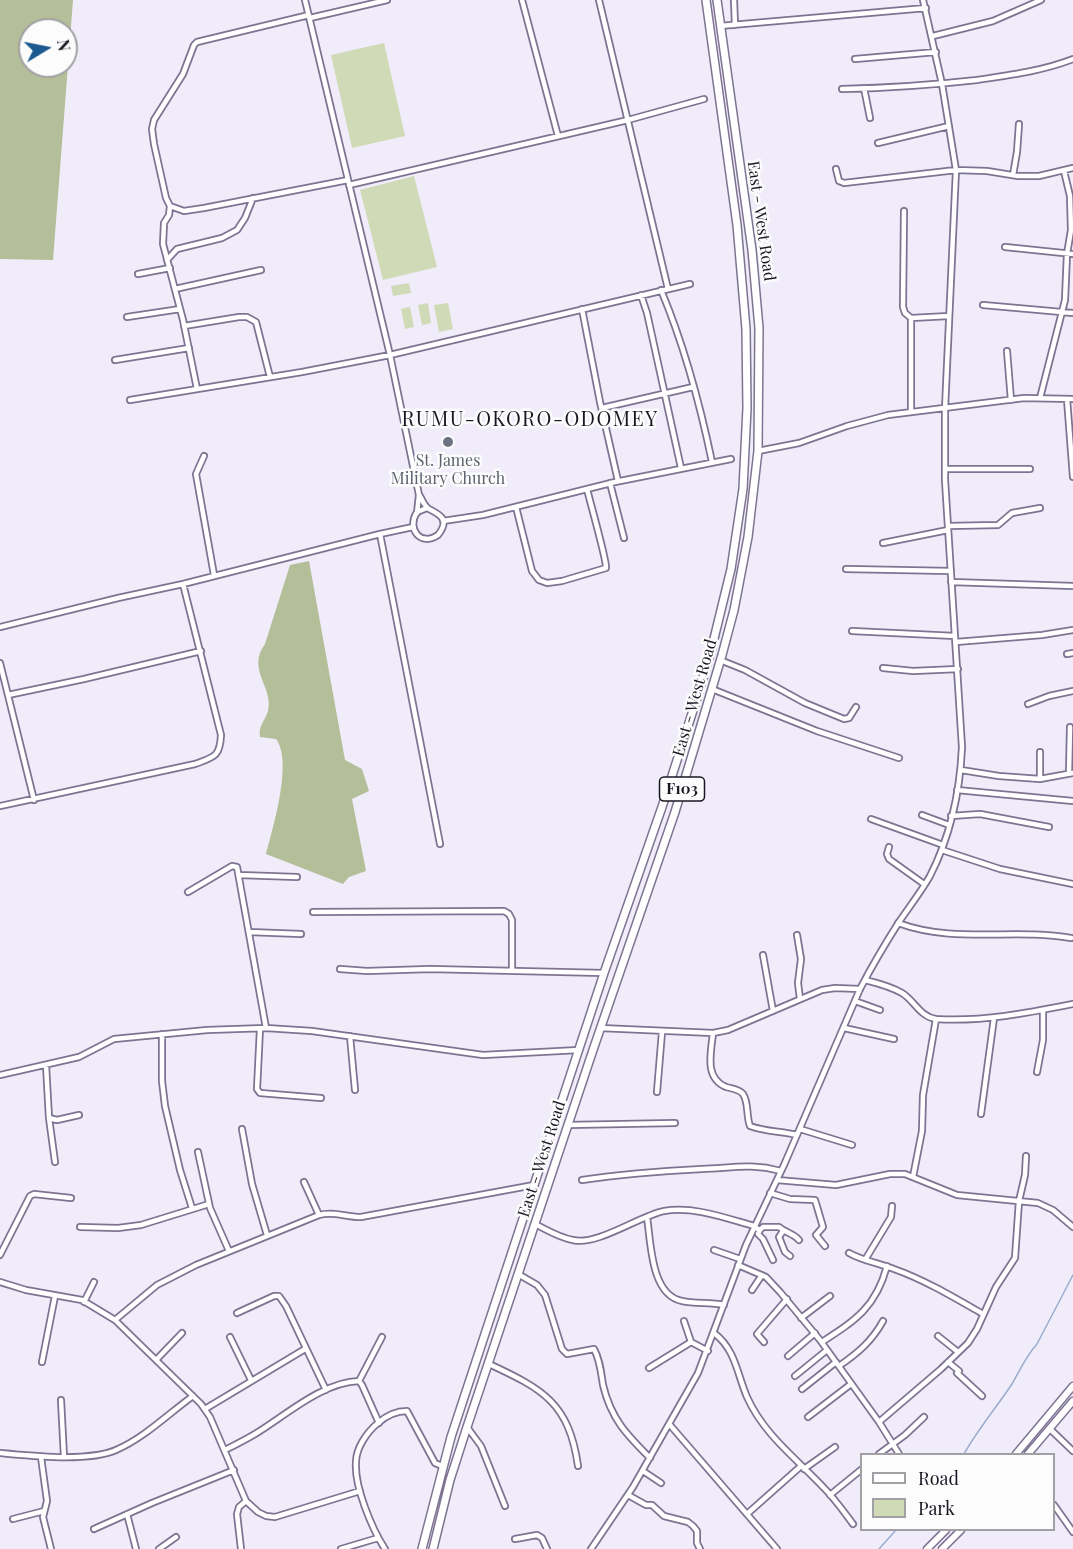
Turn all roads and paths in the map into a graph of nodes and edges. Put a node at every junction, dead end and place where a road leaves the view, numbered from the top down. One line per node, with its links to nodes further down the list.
1 (305, 0): 13 (street)
2 (387, 0): 13 (street)
3 (522, 0): 28 (street)
4 (600, 0): 25 (street)
5 (706, 0): 41 (main road, East - West Road / F103)
6 (717, 0): 15 (main road, East - West Road / F103)
7 (734, 0): 14 (street)
8 (923, 0): 11 (street)
9 (1023, 0): 12 (street)
10 (1041, 0): 12 (street)
11 (926, 8): 14 (street); 16 (street)
12 (1026, 8): 16 (street)
13 (309, 17): 35 (street); 37 (street)
14 (735, 25): 15 (street)
15 (720, 26): 40 (main road, East - West Road / F103)
16 (933, 36): 17 (street)
17 (936, 52): 18 (street); 20 (street)
18 (855, 59)
19 (1073, 59): 20 (street)
20 (942, 84): 21 (street); 27 (street)
21 (864, 88): 22 (street); 24 (street)
22 (842, 89)
23 (704, 99): 25 (street)
24 (870, 118)
25 (628, 120): 28 (street); 50 (street)
26 (1019, 124): 34 (street)
27 (949, 126): 29 (street); 32 (street)
28 (558, 136): 35 (street)
29 (878, 143)
30 (1073, 168): 33 (street)
31 (836, 169): 32 (street)
32 (956, 170): 34 (street); 58 (street)
33 (1064, 171): 34 (street); 39 (street)
34 (1012, 176)
35 (348, 183): 36 (street); 64 (street)
36 (253, 198): 37 (street); 44 (street)
37 (170, 206): 44 (street)
38 (904, 211): 60 (street)
39 (1072, 214): 43 (street)
40 (748, 224): 41 (main road); 78 (main road, East - West Road / F103)
41 (736, 225): 152 (main road, East - West Road / F103)
42 (1005, 247): 43 (street)
43 (1070, 254): 56 (street)
44 (167, 260): 45 (street)
45 (170, 268): 47 (street); 49 (street)
46 (261, 270): 49 (street)
47 (138, 274)
48 (690, 284): 50 (street)
49 (175, 289): 54 (street)
50 (668, 289): 51 (street)
51 (661, 291): 52 (street); 67 (street)
52 (641, 295): 55 (street); 69 (street)
53 (983, 305): 56 (street)
54 (180, 309): 59 (street); 61 (street)
55 (582, 309): 64 (street); 75 (street)
56 (1063, 313): 57 (street); 70 (street)
57 (1073, 313)
58 (949, 316): 60 (street); 76 (street)
59 (127, 317)
60 (911, 318): 77 (street)
61 (184, 326): 62 (street); 66 (street)
62 (189, 348): 65 (street); 68 (street)
63 (1007, 351): 74 (street)
64 (390, 355): 66 (street); 89 (street)
65 (115, 360)
66 (270, 377): 68 (street)
67 (693, 387): 69 (street); 81 (street)
68 (197, 389): 73 (street)
69 (664, 393): 75 (street); 82 (street)
70 (1040, 398): 71 (street); 74 (street)
71 (1067, 399): 72 (street); 85 (street)
72 (1073, 399)
73 (130, 400)
74 (1011, 400): 76 (street)
75 (602, 408): 86 (street)
76 (945, 409): 77 (street); 83 (street)
77 (911, 412): 78 (street)
78 (758, 451): 111 (main road, East - West Road / F103)
79 (204, 456): 102 (street)
80 (731, 459): 81 (street)
81 (712, 462): 82 (street)
82 (681, 468): 86 (street)
83 (945, 469): 84 (street); 96 (street)
84 (1030, 469)
85 (1073, 477)
86 (618, 481): 87 (street)
87 (610, 483): 88 (street); 98 (street)
88 (587, 489): 90 (street); 90 (street)
89 (419, 495): 91 (street); 93 (street)
90 (516, 507): 94 (street)
91 (427, 508): 93 (street); 94 (street)
92 (1040, 508): 96 (street)
93 (417, 513): 95 (street)
94 (443, 520): 95 (street)
95 (413, 527): 97 (street)
96 (948, 528): 99 (street); 101 (street)
97 (380, 534): 102 (street); 135 (street)
98 (624, 538)
99 (883, 543)
100 (846, 569): 101 (street)
101 (951, 571): 103 (street)
102 (214, 575): 104 (street)
103 (951, 582): 105 (street); 109 (street)
104 (183, 584): 106 (street); 110 (street)
105 (1073, 586)
106 (0, 627)
107 (1073, 630): 109 (street)
108 (852, 631): 109 (street)
109 (955, 639): 114 (street)
110 (201, 651): 117 (street); 127 (street)
111 (720, 660): 115 (main road, East - West Road / F103); 119 (street)
112 (0, 663): 117 (street)
113 (883, 668): 114 (street)
114 (958, 669): 123 (street)
115 (712, 689): 122 (street); 163 (main road, East - West Road / F103)
116 (1073, 691): 118 (street)
117 (8, 695): 127 (street)
118 (1028, 704)
119 (856, 707)
120 (1070, 727): 124 (street)
121 (1040, 752): 125 (street)
122 (899, 758)
123 (961, 770): 125 (street); 126 (street)
124 (1071, 773): 125 (street)
125 (1040, 779)
126 (957, 790): 128 (street); 131 (street)
127 (34, 800): 129 (street)
128 (1073, 801)
129 (0, 806)
130 (922, 815): 133 (street)
131 (951, 816): 133 (street); 134 (street)
132 (871, 819): 137 (street)
133 (949, 825): 137 (street)
134 (1050, 827)
135 (440, 844)
136 (890, 847): 140 (street)
137 (943, 848): 140 (street); 141 (street)
138 (239, 875): 139 (street); 142 (street); 145 (street)
139 (297, 877)
140 (924, 884): 144 (street)
141 (1073, 884)
142 (188, 892)
143 (313, 912): 151 (street)
144 (898, 923): 148 (street); 153 (street)
145 (249, 932): 146 (street); 166 (street)
146 (301, 934)
147 (797, 935): 155 (street)
148 (1071, 938)
149 (764, 955): 159 (street)
150 (340, 969): 151 (street)
151 (512, 971): 152 (street)
152 (604, 973): 172 (main road, East - West Road / F103)
153 (865, 980): 154 (street); 162 (street)
154 (860, 989): 155 (street); 156 (street)
155 (800, 999): 159 (street)
156 (855, 1001): 158 (street); 164 (street)
157 (1073, 1004): 160 (street)
158 (880, 1010)
159 (773, 1011): 168 (street)
160 (1043, 1011): 161 (street); 174 (street)
161 (994, 1017): 162 (street); 179 (street)
162 (936, 1019): 192 (street)
163 (600, 1028): 167 (street); 183 (main road, East - West Road / F103)
164 (844, 1028): 171 (street); 185 (street)
165 (260, 1029): 166 (street); 169 (street); 178 (street)
166 (266, 1029): 170 (street)
167 (662, 1032): 168 (street); 177 (street)
168 (713, 1033): 186 (street)
169 (162, 1034): 173 (street); 202 (street)
170 (350, 1036): 172 (street); 176 (street)
171 (894, 1039)
172 (579, 1050): 196 (main road, East - West Road / F103)
173 (46, 1065): 175 (street); 181 (street)
174 (1037, 1072)
175 (0, 1075)
176 (355, 1090)
177 (657, 1092)
178 (321, 1098)
179 (981, 1114)
180 (79, 1115): 181 (street)
181 (49, 1119): 190 (street)
182 (675, 1123): 183 (street)
183 (568, 1125): 205 (main road, East - West Road / F103)
184 (242, 1129): 211 (street)
185 (800, 1129): 186 (street); 187 (street)
186 (797, 1135): 191 (street)
187 (852, 1144)
188 (198, 1152): 200 (street)
189 (1026, 1156): 199 (street)
190 (55, 1162)
191 (781, 1171): 193 (street); 194 (street)
192 (913, 1177): 194 (street); 199 (street)
193 (582, 1180)
194 (777, 1180): 197 (street)
195 (304, 1182): 203 (street)
196 (535, 1185): 203 (street); 292 (main road, East - West Road / F103)
197 (770, 1193): 206 (street); 213 (street)
198 (71, 1198): 217 (street)
199 (1019, 1201): 208 (street); 234 (street)
200 (209, 1204): 202 (street); 215 (street)
201 (892, 1206): 220 (street)
202 (192, 1208): 207 (street)
203 (319, 1215): 211 (street)
204 (647, 1217): 205 (street); 206 (street); 232 (street)
205 (535, 1224): 223 (main road, East - West Road / F103)
206 (754, 1226): 209 (street); 221 (street)
207 (80, 1227)
208 (1073, 1227)
209 (760, 1230): 210 (street); 219 (street)
210 (783, 1231): 212 (street); 218 (street)
211 (267, 1235): 215 (street)
212 (799, 1240)
213 (825, 1246)
214 (714, 1250): 221 (street)
215 (229, 1251): 236 (street)
216 (849, 1253): 220 (street)
217 (0, 1255)
218 (790, 1256)
219 (772, 1260)
220 (865, 1260): 222 (street)
221 (739, 1262): 224 (street); 232 (street)
222 (887, 1266): 234 (street); 249 (street)
223 (518, 1274): 258 (main road, East - West Road / F103); 291 (street)
224 (762, 1275): 227 (street); 230 (street)
225 (94, 1282): 231 (street)
226 (0, 1283): 228 (street)
227 (752, 1290)
228 (55, 1296): 231 (street); 256 (street)
229 (830, 1296): 235 (street)
230 (787, 1299): 235 (street); 243 (street)
231 (84, 1302): 236 (street)
232 (724, 1305): 242 (street)
233 (237, 1313): 250 (street)
234 (983, 1314): 253 (street)
235 (801, 1318): 241 (street)
236 (115, 1320): 255 (street)
237 (684, 1321): 247 (street)
238 (883, 1321): 259 (street)
239 (752, 1329): 243 (street)
240 (182, 1333): 255 (street)
241 (815, 1333): 249 (street); 254 (street)
242 (714, 1334): 252 (street); 294 (street)
243 (757, 1334): 248 (street)
244 (938, 1336): 253 (street)
245 (230, 1337): 262 (street)
246 (382, 1337): 263 (street)
247 (692, 1342): 252 (street); 260 (street)
248 (764, 1342)
249 (822, 1342): 251 (street)
250 (306, 1349): 262 (street); 267 (street)
251 (827, 1350): 259 (street); 261 (street)
252 (708, 1351): 277 (street)
253 (958, 1352): 257 (street)
254 (788, 1356)
255 (156, 1360): 268 (street)
256 (42, 1362)
257 (948, 1362): 269 (street); 275 (street)
258 (489, 1364): 278 (main road, East - West Road / F103); 293 (street)
259 (837, 1364): 264 (street); 266 (street)
260 (649, 1368)
261 (795, 1376)
262 (251, 1380): 272 (street)
263 (358, 1381): 267 (street); 276 (street)
264 (851, 1384): 273 (street); 275 (street)
265 (1073, 1386): 287 (main road)
266 (802, 1389)
267 (326, 1390): 282 (street)
268 (193, 1396): 272 (street); 290 (street)
269 (982, 1396)
270 (61, 1400): 290 (street)
271 (1073, 1401): 279 (main road)
272 (205, 1409): 282 (street)
273 (808, 1417)
274 (924, 1417): 280 (street)
275 (879, 1422): 280 (street)
276 (378, 1423): 292 (street); 299 (street)
277 (670, 1425): 291 (street); 307 (street)
278 (467, 1427): 303 (street); 324 (main road, East - West Road / F103)
279 (1050, 1430): 283 (street); 288 (main road)
280 (893, 1443): 285 (street); 286 (street)
281 (835, 1448): 294 (street)
282 (225, 1450): 295 (street)
283 (1073, 1451)
284 (0, 1453): 289 (street)
285 (881, 1453)
286 (898, 1453)
287 (1018, 1453)
288 (1030, 1453)
289 (41, 1457): 290 (street); 305 (street)
290 (64, 1457)
291 (650, 1458): 297 (street)
292 (442, 1466): 323 (main road, East - West Road / F103)
293 (578, 1466)
294 (803, 1468): 301 (street); 307 (street)
295 (234, 1470): 302 (street); 306 (street)
296 (860, 1470): 301 (street)
297 (643, 1471): 298 (street); 300 (street)
298 (661, 1483)
299 (360, 1491): 302 (street); 315 (street)
300 (628, 1495): 326 (street); 327 (street)
301 (830, 1495): 309 (street)
302 (246, 1501): 320 (street)
303 (505, 1506)
304 (1055, 1508): 313 (street)
305 (44, 1511): 308 (street); 317 (street)
306 (127, 1514): 310 (street); 318 (street)
307 (747, 1514): 328 (street)
308 (13, 1520)
309 (854, 1524)
310 (94, 1529)
311 (945, 1531): 329 (main road)
312 (960, 1531): 330 (main road)
313 (1073, 1532)
314 (176, 1537): 319 (street)
315 (378, 1538): 321 (street); 322 (street)
316 (515, 1539): 325 (street)
317 (51, 1549)
318 (136, 1549)
319 (159, 1549)
320 (241, 1549)
321 (341, 1549)
322 (385, 1549)
323 (422, 1549)
324 (433, 1549)
325 (547, 1549)
326 (591, 1549)
327 (700, 1549)
328 (777, 1549)
329 (927, 1549)
330 (942, 1549)

